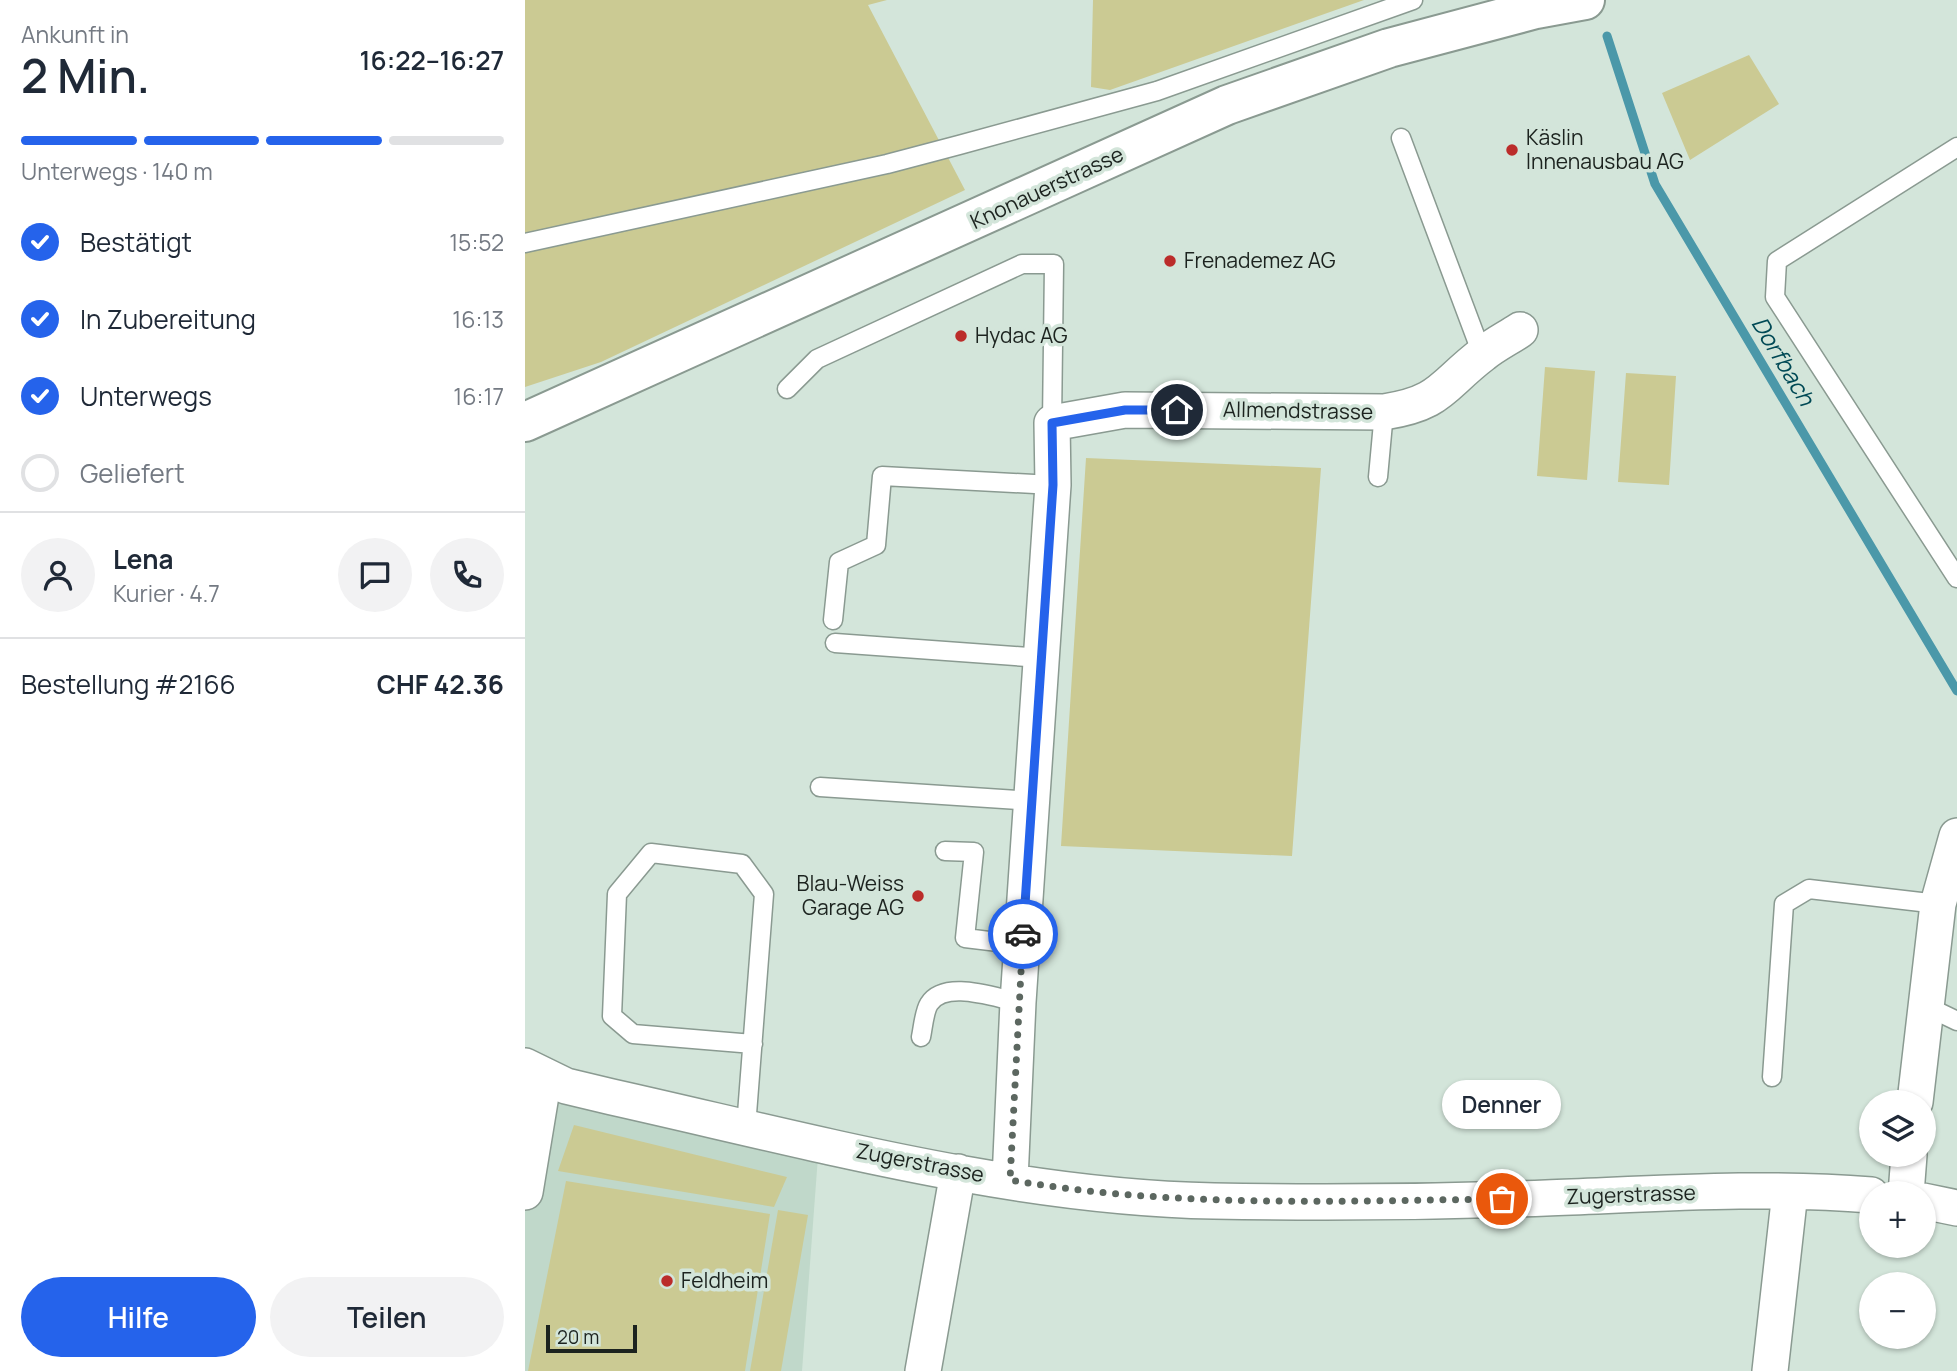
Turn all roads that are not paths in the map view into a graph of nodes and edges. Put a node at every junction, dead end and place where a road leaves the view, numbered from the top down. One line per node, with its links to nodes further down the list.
1 (1413, 0): 6 (lane)
2 (1585, 0): 3 (street, Knonauerstrasse)
3 (1535, 4): 11 (street, Knonauerstrasse)
4 (1401, 138): 8 (lane)
5 (1957, 146): 15 (lane)
6 (525, 243)
7 (1520, 330): 8 (street, Allmendstrasse)
8 (1482, 354): 10 (street, Allmendstrasse)
9 (787, 389): 12 (lane)
10 (1384, 412): 12 (street, Allmendstrasse); 13 (lane)
11 (525, 422)
12 (1052, 423): 14 (street)
13 (1378, 477)
14 (1053, 485): 16 (lane); 18 (street)
15 (1957, 578)
16 (833, 620)
17 (835, 643): 18 (lane)
18 (1042, 658): 20 (street)
19 (820, 787): 20 (lane)
20 (1032, 801): 24 (street)
21 (1957, 836): 23 (street)
22 (946, 851): 24 (lane)
23 (1938, 904): 26 (street); 31 (lane)
24 (1022, 945): 25 (street)
25 (1018, 1002): 28 (lane); 35 (street)
26 (1926, 1006): 27 (lane); 32 (street)
27 (1957, 1021)
28 (921, 1037)
29 (753, 1044): 29 (lane); 33 (lane)
30 (535, 1072): 33 (street, Zugerstrasse); 36 (street)
31 (1772, 1077)
32 (1916, 1090)
33 (745, 1127): 34 (street, Zugerstrasse)
34 (958, 1172): 35 (street, Zugerstrasse); 41 (street)
35 (1010, 1180): 37 (street, Zugerstrasse)
36 (525, 1192)
37 (1790, 1192): 38 (street, Zugerstrasse); 42 (street)
38 (1859, 1195)
39 (1936, 1204): 40 (street)
40 (1957, 1208)
41 (923, 1371)
42 (1770, 1371)

